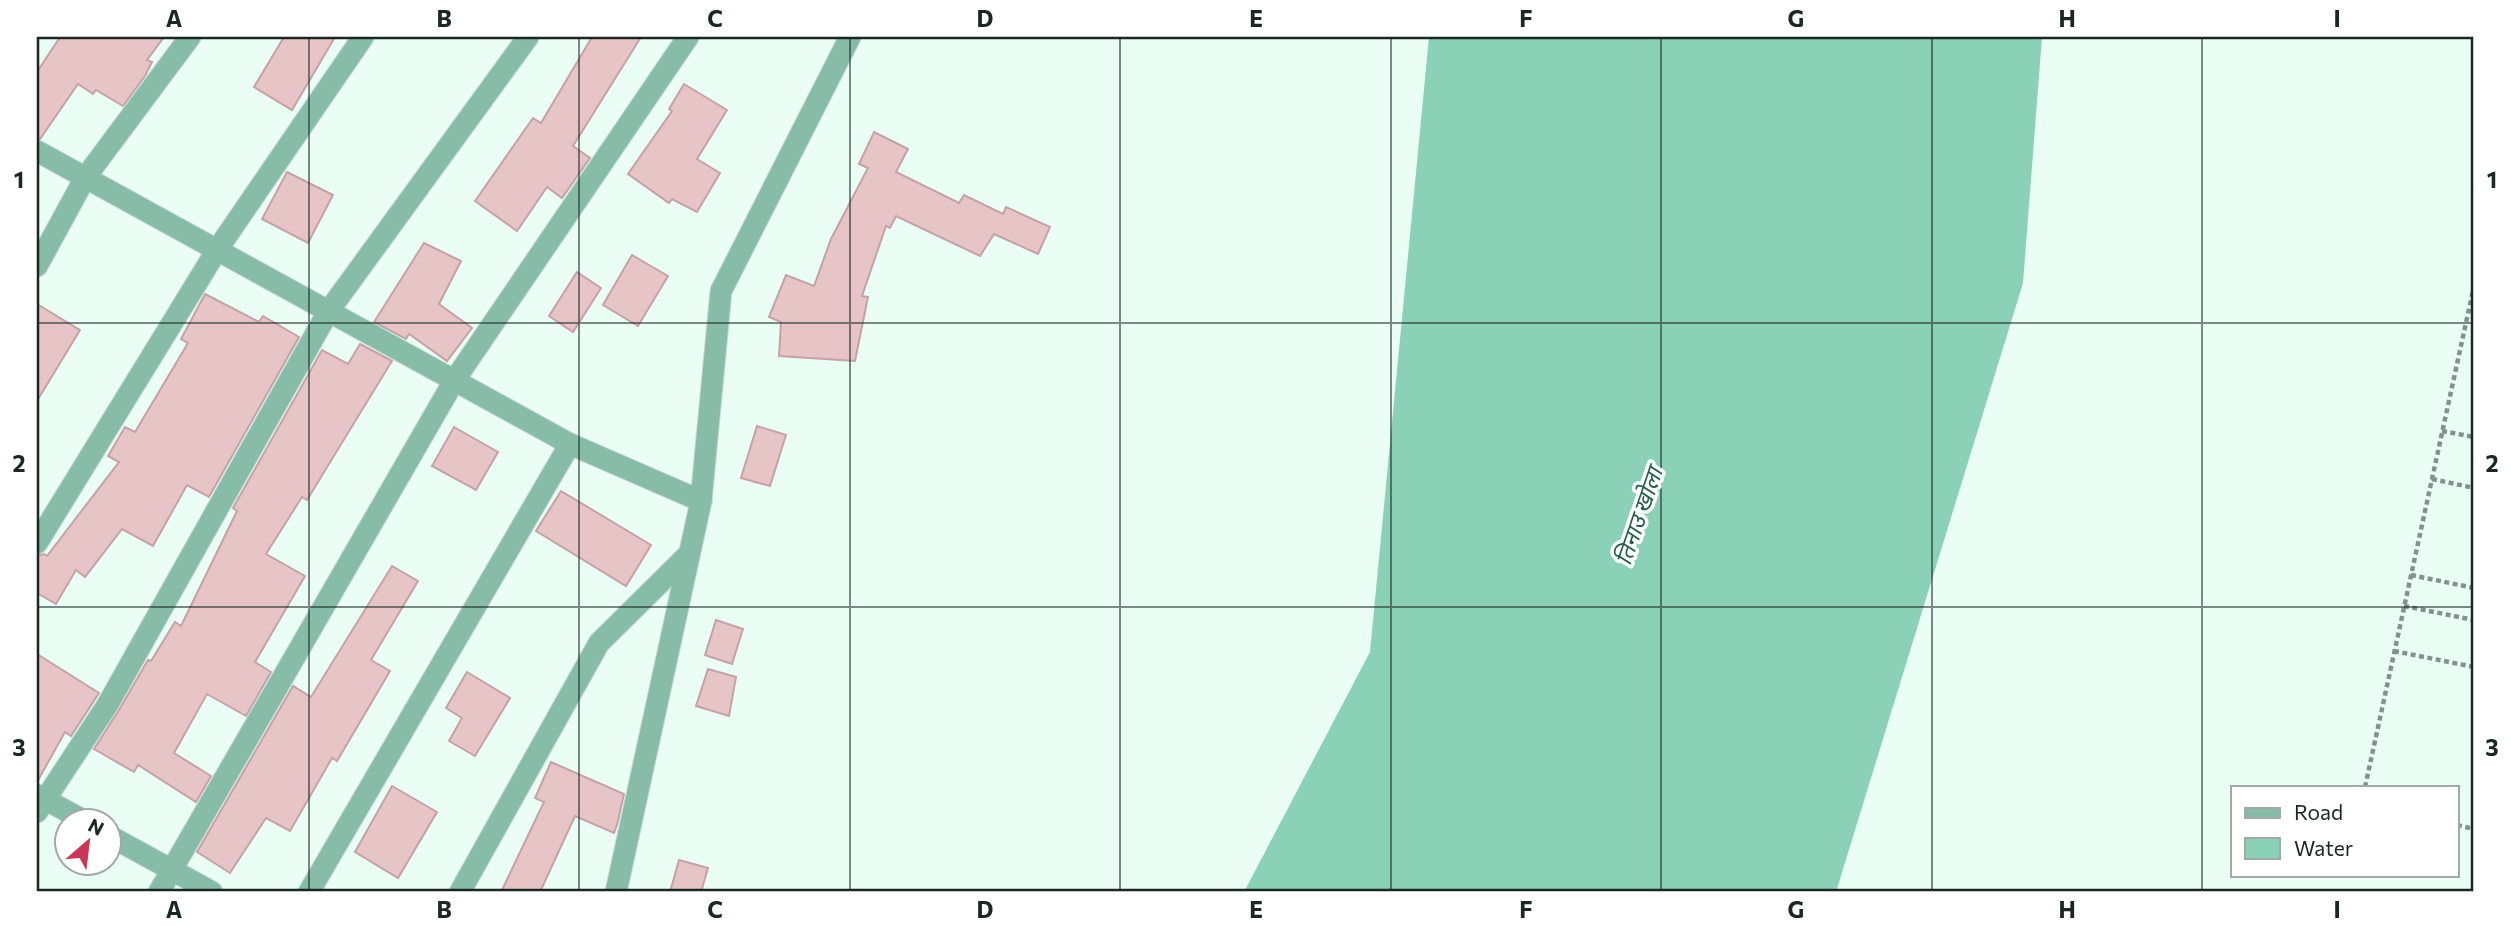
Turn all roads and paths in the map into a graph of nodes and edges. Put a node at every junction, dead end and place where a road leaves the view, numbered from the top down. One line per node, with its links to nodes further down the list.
1 (190, 37): 7 (street)
2 (363, 37): 8 (street)
3 (528, 37): 11 (street)
4 (688, 37): 12 (street)
5 (849, 37): 18 (street)
6 (37, 151): 7 (street)
7 (85, 178): 8 (street); 9 (street)
8 (217, 250): 11 (street); 19 (street)
9 (37, 266)
10 (2474, 286): 13 (path)
11 (328, 312): 12 (street); 28 (street)
12 (454, 381): 15 (street); 30 (street)
13 (2442, 431): 14 (path); 16 (path)
14 (2474, 437)
15 (570, 444): 18 (street); 33 (street)
16 (2432, 479): 17 (path); 21 (path)
17 (2474, 488)
18 (701, 501): 20 (street)
19 (37, 543)
20 (689, 554): 34 (street); 35 (street)
21 (2411, 575): 22 (path); 23 (path)
22 (2474, 588)
23 (2404, 606): 24 (path); 25 (path)
24 (2474, 620)
25 (2394, 652): 26 (path); 27 (path)
26 (2474, 667)
27 (2365, 786)
28 (39, 802)
29 (122, 843): 30 (street)
30 (173, 871): 31 (street); 32 (street)
31 (159, 892)
32 (212, 892)
33 (309, 892)
34 (460, 892)
35 (616, 892)

